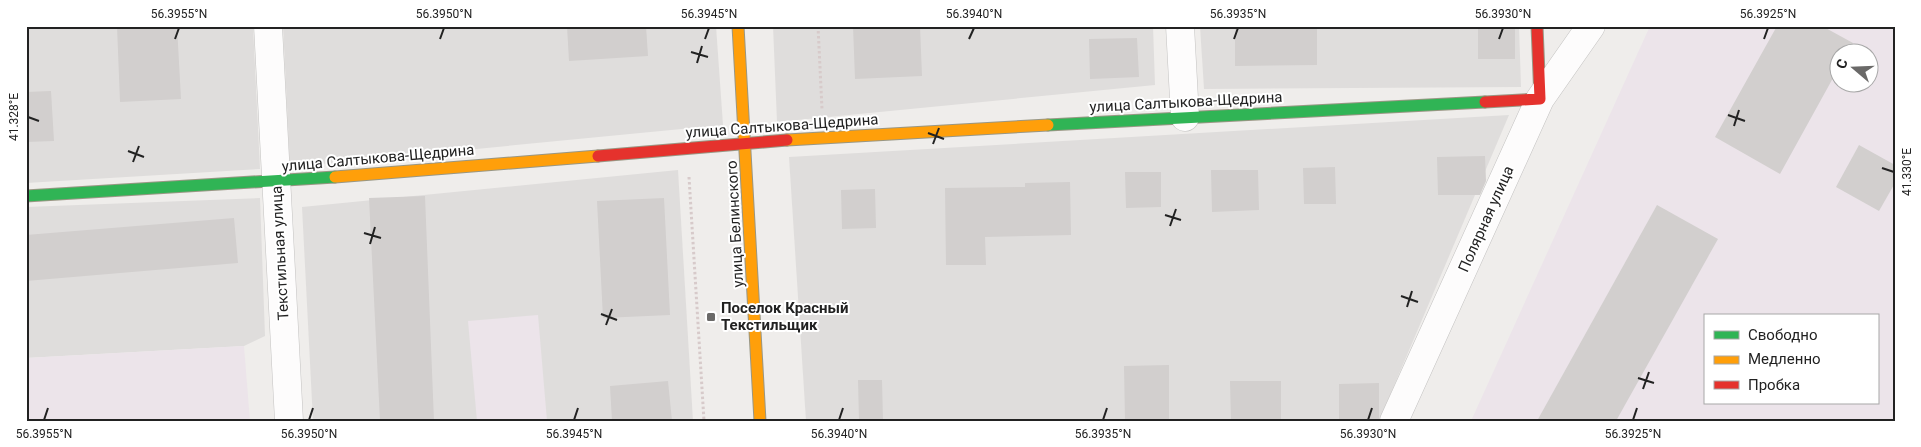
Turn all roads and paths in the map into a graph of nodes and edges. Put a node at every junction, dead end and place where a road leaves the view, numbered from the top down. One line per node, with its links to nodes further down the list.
1 (268, 26): 12 (street, Текстильная улица)
2 (738, 26): 10 (street, улица Белинского)
3 (818, 26): 9 (path)
4 (1180, 26): 8 (street)
5 (1537, 26): 7 (street)
6 (1591, 26): 7 (street, Полярная улица)
7 (1540, 99): 8 (street, улица Салтыкова-Щедрина); 17 (street, Полярная улица)
8 (1185, 117): 9 (street, улица Салтыкова-Щедрина)
9 (824, 137): 10 (street, улица Салтыкова-Щедрина)
10 (746, 144): 11 (street, улица Салтыкова-Щедрина); 16 (street, улица Белинского)
11 (687, 148): 12 (street, улица Салтыкова-Щедрина); 15 (path)
12 (277, 182): 13 (street, улица Салтыкова-Щедрина); 14 (street, Текстильная улица)
13 (26, 196)
14 (289, 421)
15 (704, 421)
16 (760, 421)
17 (1394, 421)

